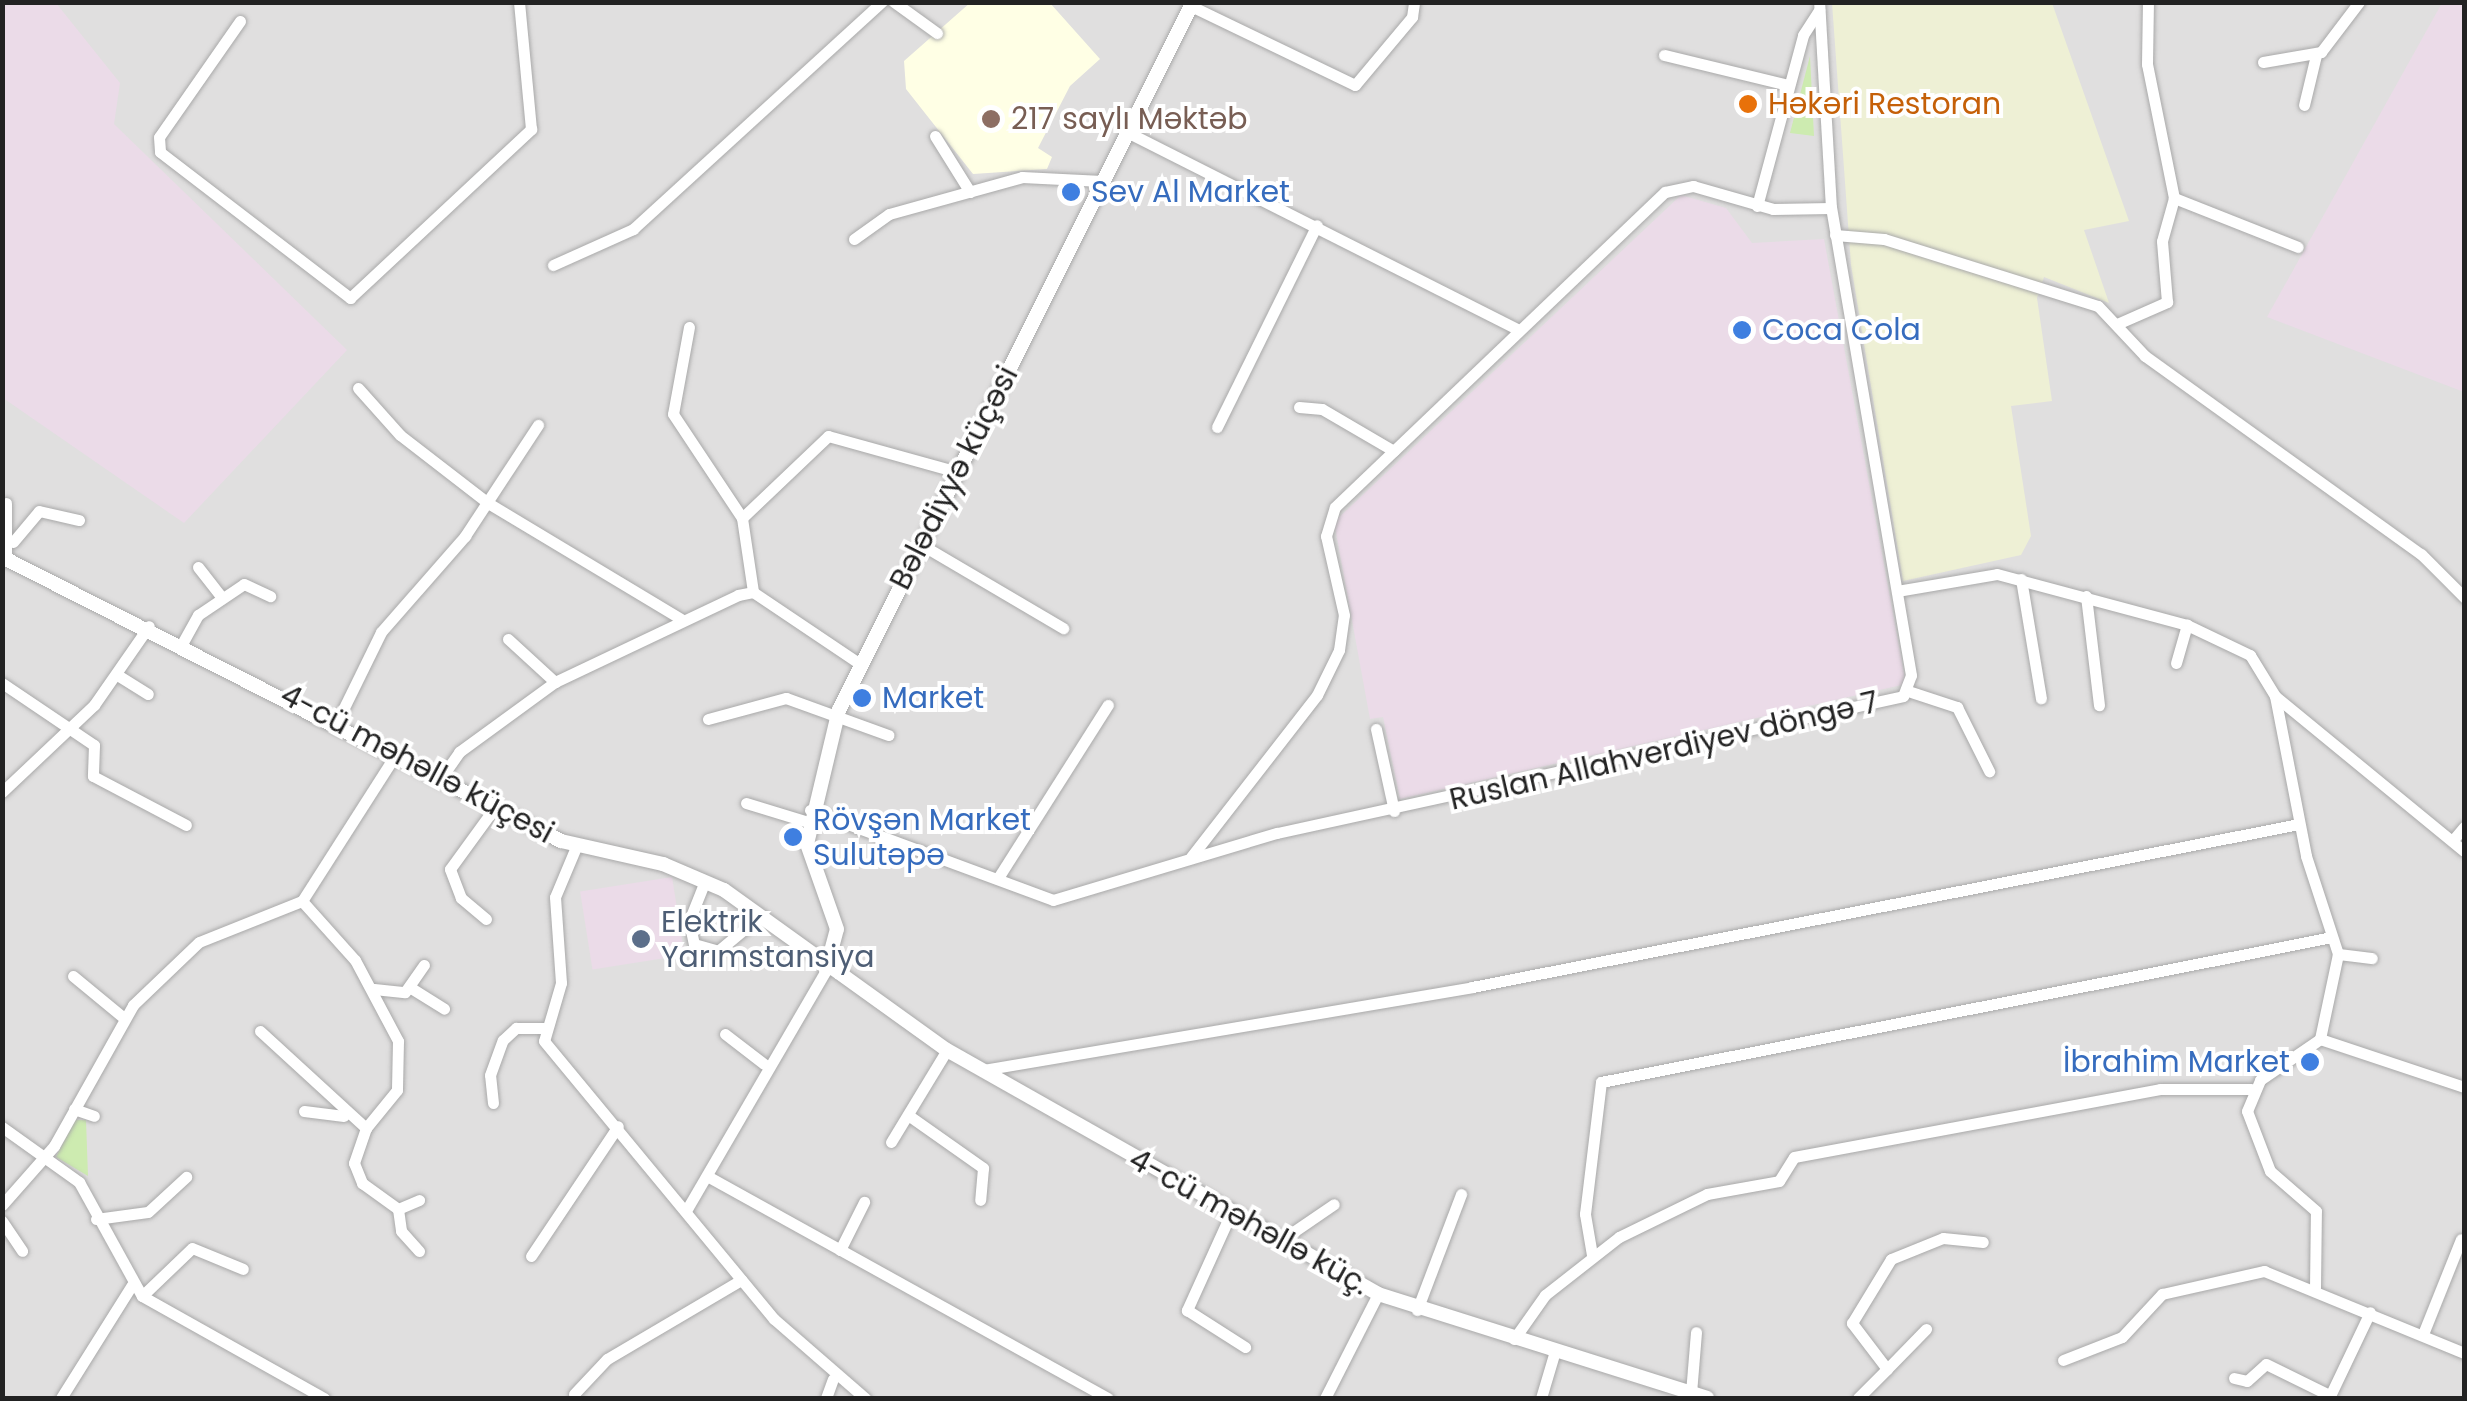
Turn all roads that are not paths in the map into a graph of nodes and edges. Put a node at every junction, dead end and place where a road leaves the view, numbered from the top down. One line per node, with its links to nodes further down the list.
1 (519, 2): 9 (street)
2 (882, 2): 27 (street)
3 (894, 2): 10 (street)
4 (1414, 2): 7 (street)
5 (2148, 2): 20 (street)
6 (2359, 2): 12 (street)
7 (1192, 4): 16 (street, Bələdiyyə küçəsi)
8 (1819, 6): 14 (street); 22 (street, Ruslan Allahverdiyev döngə 7)
9 (240, 21)
10 (937, 33)
11 (1664, 55): 14 (street)
12 (2316, 55): 13 (street); 15 (street)
13 (2264, 62)
14 (1788, 85): 21 (street)
15 (2304, 105)
16 (1128, 132): 18 (street, Bələdiyyə küçəsi); 23 (street)
17 (935, 136): 19 (street)
18 (1102, 181): 19 (street); 36 (street, Bələdiyyə küçəsi)
19 (970, 192): 25 (street)
20 (2174, 198): 26 (street); 28 (street)
21 (1757, 206): 22 (street); 30 (street)
22 (1832, 208): 24 (street, Ruslan Allahverdiyev döngə 7)
23 (1317, 225): 30 (street); 34 (street)
24 (1835, 234): 28 (street); 46 (street, Ruslan Allahverdiyev döngə 7)
25 (854, 239)
26 (2298, 247)
27 (554, 265)
28 (2117, 324): 51 (street)
29 (689, 327): 39 (street)
30 (1519, 330): 35 (street)
31 (358, 388): 38 (street)
32 (1299, 407): 35 (street)
33 (538, 425): 38 (street)
34 (1217, 427)
35 (1394, 450): 89 (street)
36 (958, 472): 39 (street); 42 (street, Bələdiyyə küçəsi)
37 (6, 503): 41 (street)
38 (488, 503): 52 (street); 71 (street)
39 (742, 518): 47 (street)
40 (79, 520): 41 (street)
41 (13, 542): 43 (street)
42 (922, 545): 55 (street); 59 (street, Bələdiyyə küçəsi)
43 (4, 558): 54 (street, 4-cü məhəllə küçesi)
44 (198, 566): 48 (street)
45 (2021, 579): 46 (street); 50 (street); 66 (street)
46 (1897, 591): 63 (street, Ruslan Allahverdiyev döngə 7)
47 (753, 592): 52 (street); 59 (street)
48 (221, 596): 49 (street); 57 (street)
49 (270, 596)
50 (2086, 596): 53 (street); 68 (street)
51 (2464, 596)
52 (681, 619): 61 (street)
53 (2188, 625): 58 (street); 65 (street)
54 (148, 626): 57 (street, 4-cü məhəllə küçesi); 60 (street)
55 (1062, 628)
56 (508, 639): 61 (street)
57 (182, 642): 71 (street, 4-cü məhəllə küçesi)
58 (2176, 663)
59 (860, 664): 69 (street, Bələdiyyə küçəsi)
60 (119, 676): 64 (street); 72 (street)
61 (555, 682): 77 (street)
62 (2, 683): 72 (street)
63 (1908, 692): 76 (street); 81 (street, Ruslan Allahverdiyev döngə 7)
64 (148, 694)
65 (2275, 696): 83 (street); 86 (street)
66 (2041, 698)
67 (1108, 705): 90 (street)
68 (2099, 705)
69 (840, 710): 70 (street); 74 (street); 82 (street, Bələdiyyə küçəsi)
70 (708, 720)
71 (337, 722): 75 (street, 4-cü məhəllə küçesi)
72 (68, 727): 78 (street); 84 (street)
73 (1376, 729): 81 (street)
74 (888, 734)
75 (396, 754): 77 (street, 4-cü məhəllə küçesi); 92 (street)
76 (1990, 771)
77 (441, 778): 80 (street, 4-cü məhəllə küçesi)
78 (2, 792)
79 (746, 802): 82 (street, Ruslan Allahverdiyev döngə 7)
80 (495, 807): 87 (street, 4-cü məhəllə küçesi); 94 (street)
81 (1394, 811): 89 (street, Ruslan Allahverdiyev döngə 7)
82 (809, 816): 90 (street, Ruslan Allahverdiyev döngə 7); 99 (street, Bələdiyyə küçəsi)
83 (2299, 824): 95 (street); 111 (street)
84 (186, 826)
85 (2464, 827): 86 (street)
86 (2453, 840): 88 (street)
87 (576, 847): 91 (street, 4-cü məhəllə küçesi); 105 (street)
88 (2464, 850)
89 (1192, 857): 90 (street, Ruslan Allahverdiyev döngə 7)
90 (998, 878)
91 (706, 881): 93 (street, 4-cü məhəllə küçesi); 93 (street)
92 (302, 901): 101 (street); 104 (street)
93 (760, 916): 99 (street, 4-cü məhəllə küçesi)
94 (486, 919)
95 (2332, 937): 96 (street); 144 (street)
96 (2338, 954): 97 (street); 108 (street)
97 (2372, 958)
98 (424, 965): 102 (street)
99 (826, 970): 109 (street, 4-cü məhəllə küç.); 110 (street)
100 (73, 976): 104 (street)
101 (374, 988): 102 (street); 122 (street)
102 (410, 988): 103 (street)
103 (444, 1009)
104 (124, 1018): 115 (street)
105 (544, 1028): 114 (street); 120 (street)
106 (260, 1031): 119 (street)
107 (725, 1034): 110 (street)
108 (2320, 1039): 112 (street); 113 (street)
109 (947, 1050): 111 (street, 4-cü məhəllə küç.); 117 (street)
110 (764, 1064): 125 (street)
111 (982, 1070): 135 (street, 4-cü məhəllə küç.)
112 (2464, 1087)
113 (2251, 1089): 144 (street); 149 (street)
114 (494, 1103)
115 (74, 1109): 118 (street); 124 (street)
116 (304, 1111): 119 (street)
117 (908, 1115): 123 (street); 129 (street)
118 (94, 1116)
119 (344, 1116): 122 (street)
120 (618, 1126): 134 (street); 145 (street)
121 (2, 1127): 124 (street)
122 (366, 1128): 133 (street)
123 (890, 1142)
124 (44, 1158): 132 (street); 136 (street)
125 (709, 1176): 134 (street); 141 (street)
126 (186, 1177): 136 (street)
127 (1461, 1194): 152 (street)
128 (418, 1200): 133 (street)
129 (980, 1200)
130 (864, 1202): 141 (street)
131 (1334, 1204): 139 (street)
132 (2, 1205)
133 (398, 1209): 143 (street)
134 (687, 1209): 147 (street)
135 (1230, 1213): 139 (street, 4-cü məhəllə küç.); 158 (street)
136 (96, 1219): 148 (street)
137 (2, 1221): 142 (street)
138 (2461, 1239): 156 (street)
139 (1280, 1241): 150 (street, 4-cü məhəllə küç.)
140 (1983, 1242): 162 (street)
141 (840, 1250): 172 (street)
142 (22, 1251)
143 (419, 1251)
144 (1592, 1255): 157 (street)
145 (531, 1256)
146 (243, 1269): 151 (street)
147 (742, 1280): 164 (street); 166 (street)
148 (132, 1284): 151 (street); 169 (street)
149 (2315, 1288): 153 (street); 161 (street)
150 (1378, 1294): 152 (street, 4-cü məhəllə küç.); 173 (street)
151 (142, 1296): 170 (street)
152 (1418, 1310): 157 (street, 4-cü məhəllə küç.)
153 (2370, 1312): 156 (street); 168 (street)
154 (1926, 1329): 162 (street)
155 (1696, 1332): 165 (street)
156 (2424, 1334): 160 (street)
157 (1514, 1338): 159 (street, 4-cü məhəllə küç.)
158 (1245, 1347)
159 (1555, 1351): 165 (street, 4-cü məhəllə küç.); 174 (street)
160 (2464, 1353)
161 (2063, 1360)
162 (1887, 1369): 176 (street)
163 (2234, 1378): 168 (street)
164 (833, 1379): 167 (street); 171 (street)
165 (1690, 1393): 175 (street, 4-cü məhəllə küç.)
166 (574, 1394)
167 (858, 1396)
168 (2330, 1397)
169 (61, 1398)
170 (324, 1398)
171 (826, 1398)
172 (1108, 1398)
173 (1326, 1398)
174 (1541, 1398)
175 (1708, 1398)
176 (1858, 1398)

